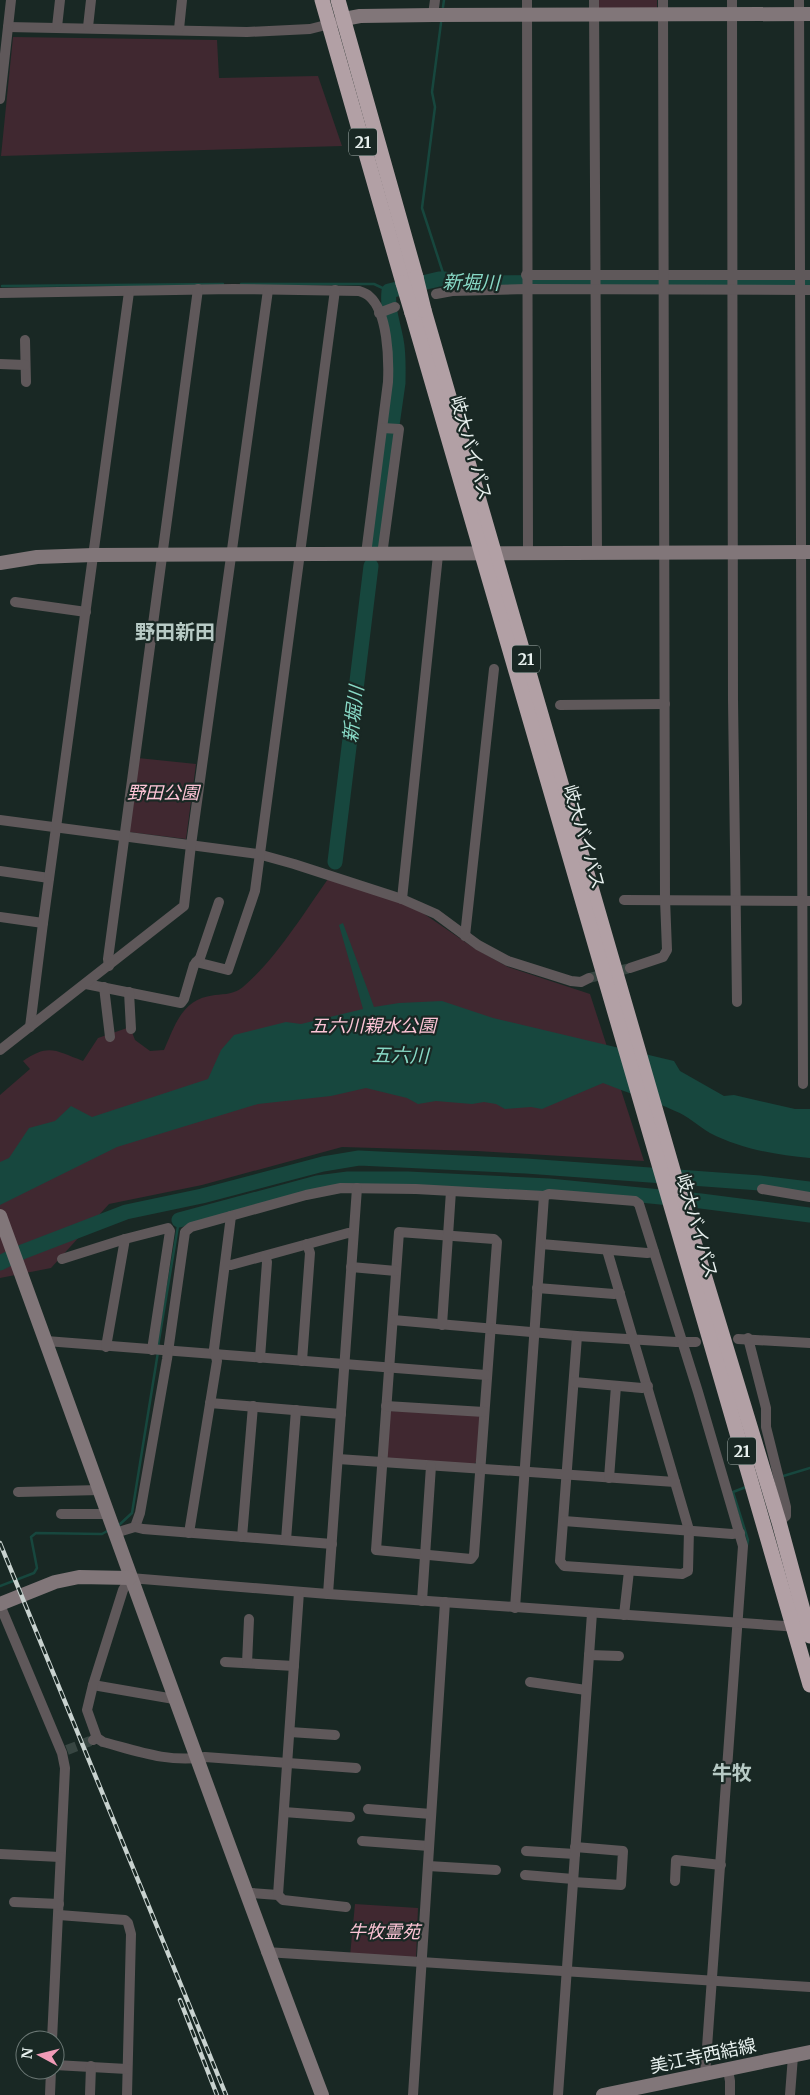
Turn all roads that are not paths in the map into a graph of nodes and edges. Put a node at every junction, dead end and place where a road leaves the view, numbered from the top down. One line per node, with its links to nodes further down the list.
1 (11, 0): 18 (street)
2 (60, 0): 19 (street)
3 (91, 0): 20 (street)
4 (182, 0): 21 (street)
5 (322, 0): 17 (highway, 岐大バイパス / 21)
6 (338, 0): 16 (highway, 岐大バイパス / 21)
7 (435, 0): 13 (street)
8 (526, 0): 14 (street)
9 (594, 0): 15 (street)
10 (663, 7): 11 (street); 15 (street); 27 (street)
11 (732, 7): 12 (street); 28 (street)
12 (803, 9): 29 (street)
13 (433, 15): 14 (street); 16 (street)
14 (526, 15): 15 (street); 25 (street)
15 (594, 15): 26 (street)
16 (344, 19): 17 (street); 24 (highway, 岐大バイパス / 21)
17 (329, 25): 21 (street); 24 (highway, 岐大バイパス / 21)
18 (8, 27): 19 (street); 22 (street)
19 (57, 27): 20 (street)
20 (88, 27): 21 (street)
21 (179, 29)
22 (3, 52): 23 (street)
23 (0, 99)
24 (409, 280): 46 (highway, 岐大バイパス / 21, bridge)
25 (526, 282): 26 (street); 26 (street); 35 (street); 49 (street)
26 (595, 282): 27 (street); 27 (street); 50 (street)
27 (663, 282): 28 (street); 28 (street); 43 (street)
28 (734, 282): 29 (street); 29 (street); 44 (street)
29 (803, 282): 45 (street)
30 (198, 289): 31 (street); 33 (street); 53 (street)
31 (268, 290): 32 (street); 54 (street)
32 (335, 290): 37 (street); 55 (street)
33 (129, 292): 34 (street); 51 (street)
34 (0, 293)
35 (436, 294)
36 (396, 307): 37 (street)
37 (381, 312): 42 (street)
38 (25, 340): 40 (street)
39 (0, 364): 40 (street)
40 (25, 365): 41 (street)
41 (26, 382)
42 (383, 428): 47 (street); 48 (street)
43 (664, 552): 44 (street); 50 (street); 60 (street)
44 (733, 552): 45 (street); 74 (street)
45 (806, 552): 62 (street)
46 (489, 553): 49 (street); 52 (street); 100 (highway, 岐大バイパス / 21)
47 (366, 554): 48 (street); 55 (street)
48 (382, 554): 52 (street)
49 (528, 554): 50 (street)
50 (597, 554)
51 (93, 555): 53 (street); 56 (street); 58 (street)
52 (438, 555): 71 (street)
53 (161, 556): 54 (street); 66 (street)
54 (230, 556): 55 (street); 67 (street)
55 (298, 556): 68 (street)
56 (0, 564)
57 (15, 602): 58 (street)
58 (86, 612): 65 (street)
59 (494, 668): 79 (street)
60 (665, 704): 61 (street); 73 (street)
61 (560, 706)
62 (806, 752): 63 (street)
63 (806, 788): 75 (street)
64 (0, 820): 65 (street)
65 (56, 827): 66 (street); 70 (street)
66 (124, 836): 67 (street); 81 (street)
67 (190, 845): 68 (street); 81 (street)
68 (258, 854): 71 (street); 80 (street)
69 (0, 871): 70 (street)
70 (49, 878): 78 (street)
71 (402, 899): 79 (street)
72 (624, 900): 73 (street)
73 (665, 900): 74 (street); 82 (street)
74 (735, 900): 75 (street); 87 (street)
75 (806, 901): 92 (street)
76 (219, 902): 80 (street)
77 (0, 917): 78 (street)
78 (43, 923): 88 (street)
79 (465, 936): 83 (street)
80 (196, 962): 86 (street)
81 (109, 966): 84 (street)
82 (630, 968)
83 (589, 978)
84 (86, 984): 85 (street); 88 (street)
85 (104, 987): 86 (street); 90 (street)
86 (129, 992): 89 (street)
87 (737, 1002)
88 (30, 1027): 91 (street)
89 (132, 1029)
90 (110, 1036)
91 (0, 1050)
92 (804, 1084)
93 (357, 1188): 95 (street); 99 (street); 101 (street)
94 (762, 1190): 97 (street)
95 (451, 1191): 96 (street); 102 (street)
96 (544, 1196): 105 (street); 107 (street)
97 (810, 1197)
98 (0, 1216): 121 (street)
99 (231, 1216): 110 (street); 127 (street)
100 (680, 1216): 156 (highway, 岐大バイパス / 21); 178 (highway, 岐大バイパス / 21)
101 (354, 1234): 104 (street); 111 (street)
102 (448, 1236): 112 (street); 116 (street); 117 (street)
103 (125, 1239): 109 (street); 125 (street); 126 (street)
104 (307, 1244): 108 (street); 130 (street)
105 (541, 1244): 106 (street); 113 (street)
106 (608, 1250): 107 (street); 114 (street)
107 (654, 1252): 122 (street)
108 (265, 1256): 110 (street); 129 (street)
109 (62, 1259)
110 (226, 1265): 128 (street)
111 (351, 1267): 112 (street); 131 (street)
112 (396, 1271): 115 (street)
113 (537, 1288): 114 (street); 118 (street)
114 (620, 1293): 120 (street)
115 (393, 1320): 116 (street); 132 (street)
116 (442, 1325): 117 (street)
117 (490, 1328): 118 (street); 133 (street)
118 (534, 1332): 119 (street); 147 (street)
119 (577, 1336): 120 (street); 134 (street)
120 (634, 1340): 122 (street); 136 (street)
121 (46, 1341): 125 (street); 151 (street)
122 (682, 1342): 123 (street); 161 (street)
123 (696, 1342)
124 (810, 1343): 156 (street)
125 (106, 1347): 126 (street)
126 (152, 1350): 127 (street)
127 (168, 1352): 128 (street); 157 (street)
128 (215, 1355): 129 (street); 137 (street)
129 (260, 1358): 130 (street)
130 (302, 1361): 131 (street)
131 (344, 1365): 132 (street); 142 (street)
132 (389, 1369): 133 (street); 139 (street)
133 (486, 1376): 141 (street)
134 (574, 1382): 135 (street); 148 (street)
135 (616, 1386): 136 (street); 149 (street)
136 (648, 1386): 150 (street)
137 (210, 1403): 138 (street); 159 (street)
138 (253, 1406): 140 (street); 162 (street)
139 (386, 1406): 141 (street); 144 (street)
140 (296, 1410): 142 (street); 163 (street)
141 (484, 1412): 146 (street)
142 (341, 1414): 143 (street)
143 (338, 1459): 144 (street); 164 (street)
144 (382, 1462): 145 (street); 165 (street)
145 (431, 1466): 146 (street); 165 (street)
146 (480, 1470): 147 (street); 165 (street)
147 (524, 1473): 148 (street); 173 (street)
148 (567, 1476): 149 (street); 155 (street)
149 (609, 1478): 150 (street)
150 (675, 1482): 158 (street)
151 (100, 1490): 152 (street); 153 (street)
152 (18, 1492)
153 (108, 1512): 154 (street); 160 (street)
154 (61, 1514)
155 (564, 1522): 158 (street); 166 (street)
156 (779, 1522): 178 (highway, 岐大バイパス / 21)
157 (136, 1527): 159 (street); 160 (street)
158 (689, 1530): 161 (street); 166 (street)
159 (189, 1532): 162 (street)
160 (115, 1533): 167 (street)
161 (740, 1533): 177 (street)
162 (242, 1537): 163 (street)
163 (286, 1540): 164 (street)
164 (332, 1544): 169 (street)
165 (425, 1556): 170 (street)
166 (629, 1570): 175 (street)
167 (130, 1578): 168 (street); 172 (street); 185 (street); 188 (street)
168 (300, 1592): 169 (street); 183 (street)
169 (328, 1594): 170 (street)
170 (422, 1601): 171 (street)
171 (445, 1602): 173 (street); 196 (street)
172 (0, 1604): 203 (street)
173 (515, 1608): 174 (street)
174 (592, 1613): 175 (street); 179 (street)
175 (624, 1615): 177 (street)
176 (249, 1619): 182 (street)
177 (737, 1623): 178 (street); 204 (street)
178 (805, 1630): 186 (highway, 岐大バイパス / 21)
179 (589, 1655): 180 (street); 187 (street)
180 (619, 1656)
181 (226, 1662): 182 (street)
182 (247, 1663): 183 (street)
183 (294, 1666): 189 (street)
184 (530, 1682): 187 (street)
185 (93, 1685): 188 (street); 191 (street)
186 (810, 1685)
187 (586, 1690): 201 (street)
188 (174, 1699): 191 (street)
189 (290, 1732): 190 (street); 192 (street)
190 (335, 1735)
191 (196, 1758): 192 (street); 210 (street)
192 (288, 1762): 193 (street); 195 (street)
193 (356, 1768)
194 (368, 1809): 196 (street)
195 (284, 1812): 197 (street); 211 (street)
196 (431, 1814): 199 (street)
197 (350, 1816)
198 (362, 1841): 199 (street)
199 (429, 1846): 205 (street)
200 (526, 1851): 201 (street)
201 (575, 1851): 208 (street); 208 (street)
202 (0, 1854): 203 (street)
203 (60, 1857): 213 (street)
204 (721, 1865): 209 (street); 219 (street)
205 (428, 1866): 206 (street); 217 (street)
206 (496, 1870)
207 (525, 1875): 208 (street)
208 (573, 1881): 218 (street)
209 (674, 1881)
210 (246, 1894): 211 (street); 216 (street)
211 (278, 1895): 214 (street)
212 (14, 1902): 213 (street)
213 (59, 1904): 215 (street)
214 (346, 1907)
215 (59, 1914): 221 (street); 226 (street)
216 (266, 1952): 217 (street); 234 (street)
217 (421, 1963): 218 (street); 235 (street)
218 (566, 1971): 219 (street); 236 (street)
219 (713, 1981): 220 (street); 228 (street)
220 (810, 1987)
221 (53, 2030)
222 (810, 2052): 223 (street, 美江寺西結線)
223 (793, 2056): 227 (street, 美江寺西結線); 239 (street)
224 (65, 2065): 225 (street)
225 (91, 2066): 226 (street); 232 (street)
226 (127, 2069): 233 (street)
227 (728, 2070): 228 (street, 美江寺西結線); 238 (street)
228 (706, 2075): 230 (street, 美江寺西結線)
229 (51, 2080): 231 (street)
230 (628, 2093): 237 (street, 美江寺西結線)
231 (50, 2095)
232 (90, 2095)
233 (127, 2095)
234 (322, 2095)
235 (413, 2095)
236 (558, 2095)
237 (603, 2095)
238 (730, 2095)
239 (790, 2095)

